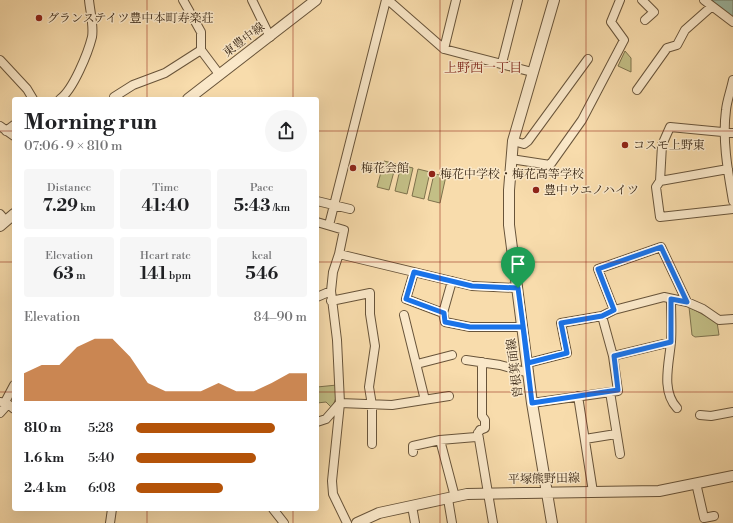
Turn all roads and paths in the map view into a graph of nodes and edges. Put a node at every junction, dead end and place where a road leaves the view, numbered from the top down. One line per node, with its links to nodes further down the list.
1 (89, 0): 26 (street)
2 (183, 0): 17 (street)
3 (252, 0): 15 (street)
4 (316, 0): 15 (street, 東豊中線)
5 (387, 0): 16 (street); 38 (street)
6 (456, 0): 16 (street)
7 (518, 0): 20 (street)
8 (554, 0): 21 (street, 曽根箕面線)
9 (620, 0): 33 (street)
10 (642, 0): 13 (street)
11 (704, 0): 12 (street)
12 (711, 7): 14 (street); 24 (street)
13 (645, 20)
14 (733, 22)
15 (270, 37): 22 (street, 東豊中線)
16 (444, 49): 20 (street)
17 (201, 50): 22 (street); 27 (street)
18 (588, 59): 32 (street)
19 (0, 60): 25 (street)
20 (502, 63): 21 (street)
21 (532, 72): 32 (street, 曽根箕面線)
22 (220, 74): 28 (street, 東豊中線)
23 (733, 80): 30 (street)
24 (637, 90)
25 (32, 97)
26 (63, 97)
27 (114, 97)
28 (191, 97)
29 (3, 129): 31 (street)
30 (729, 133): 34 (street); 35 (street)
31 (12, 135)
32 (513, 141): 33 (street, 曽根箕面線)
33 (511, 159): 46 (street, 曽根箕面線)
34 (728, 169): 35 (street); 36 (street)
35 (660, 182): 40 (street)
36 (733, 200)
37 (319, 201): 38 (street)
38 (334, 205): 39 (street); 42 (street)
39 (350, 208)
40 (733, 209)
41 (319, 222): 42 (street)
42 (329, 225): 43 (street)
43 (339, 254): 44 (street); 47 (street)
44 (414, 272): 45 (street); 53 (street)
45 (452, 281): 46 (street); 53 (street)
46 (518, 288): 57 (street, 曽根箕面線)
47 (331, 292): 48 (street); 50 (street)
48 (319, 296)
49 (671, 299): 51 (street); 52 (street); 58 (street)
50 (331, 301): 70 (street); 73 (street)
51 (687, 302): 52 (street); 56 (street)
52 (614, 310): 55 (street)
53 (444, 313): 57 (street)
54 (404, 315): 63 (street)
55 (602, 316): 60 (street); 64 (street)
56 (733, 319)
57 (523, 327): 64 (street, 曽根箕面線)
58 (671, 342): 60 (street); 74 (street)
59 (452, 355): 63 (street)
60 (614, 356): 66 (street)
61 (466, 360): 62 (street)
62 (482, 362): 64 (street); 79 (street)
63 (416, 364): 69 (street)
64 (528, 368): 71 (street, 曽根箕面線)
65 (12, 390): 72 (street)
66 (610, 392): 68 (street); 80 (street)
67 (449, 396): 69 (street)
68 (578, 396): 71 (street); 81 (street)
69 (425, 400): 73 (street)
70 (340, 403): 73 (street); 78 (street); 99 (street)
71 (532, 403): 88 (street, 曽根箕面線)
72 (7, 404): 76 (street)
73 (372, 404): 83 (street)
74 (677, 408)
75 (733, 412): 77 (street)
76 (0, 413)
77 (700, 415)
78 (319, 421)
79 (478, 433): 82 (street); 90 (street)
80 (616, 434): 81 (street); 85 (street)
81 (585, 439): 89 (street)
82 (440, 440): 84 (street); 91 (street)
83 (372, 444)
84 (413, 452)
85 (620, 454)
86 (733, 476): 87 (street, 平塚熊野田線)
87 (696, 483): 89 (street, 平塚熊野田線); 95 (street)
88 (547, 492): 89 (street, 平塚熊野田線); 90 (street, 平塚熊野田線); 104 (street, 曽根箕面線)
89 (593, 492)
90 (488, 493): 91 (street, 平塚熊野田線); 103 (street)
91 (451, 498): 92 (street, 平塚熊野田線); 102 (street)
92 (412, 506): 96 (street, 平塚熊野田線); 101 (street)
93 (112, 511): 97 (street)
94 (275, 511): 98 (street)
95 (714, 516)
96 (369, 520): 100 (street, 平塚熊野田線)
97 (110, 523)
98 (284, 523)
99 (347, 523)
100 (357, 523)
101 (415, 523)
102 (452, 523)
103 (493, 523)
104 (552, 523)

